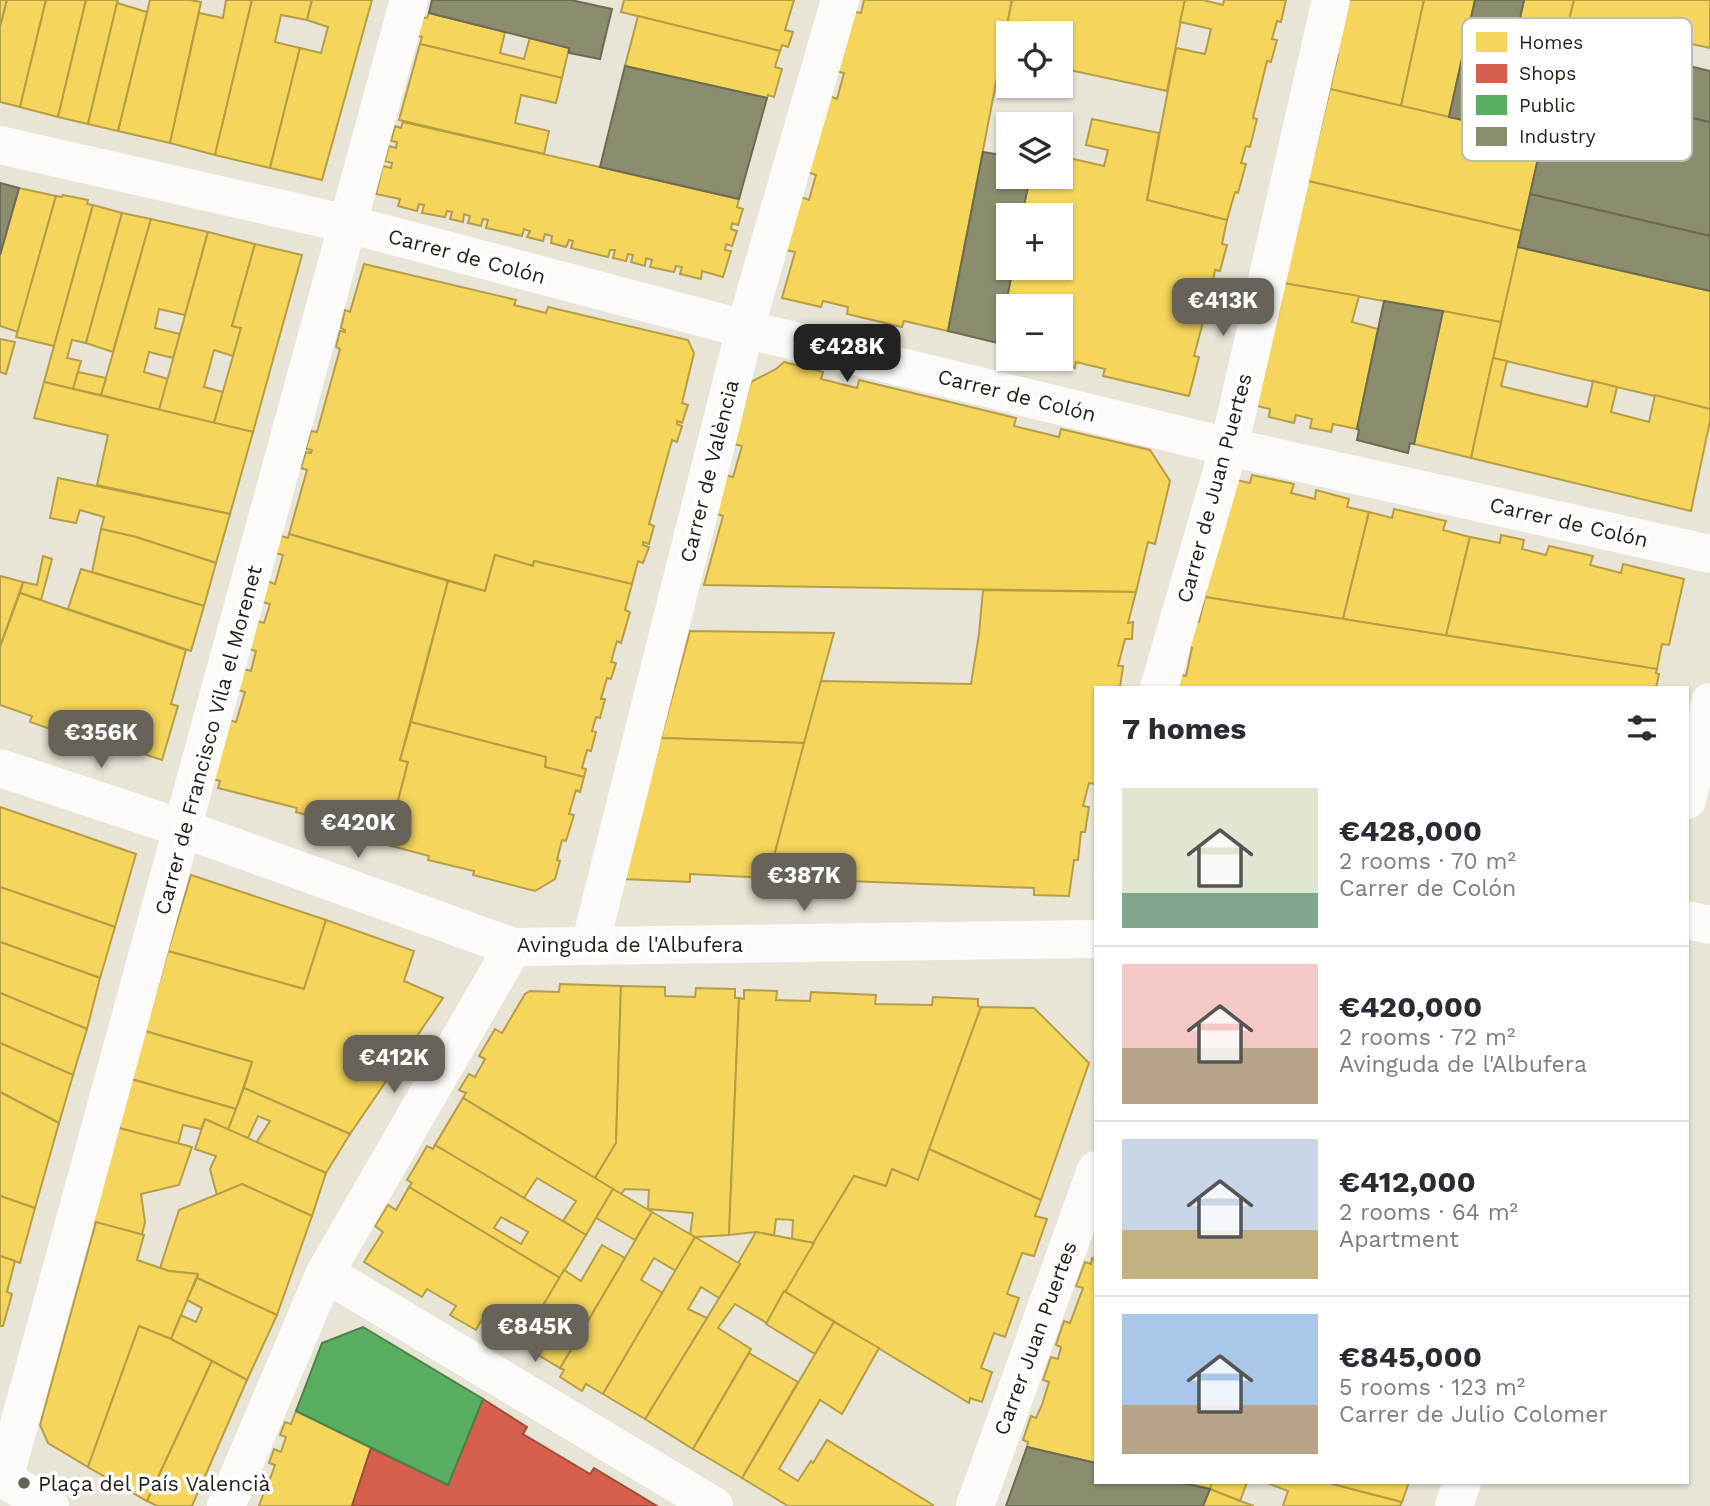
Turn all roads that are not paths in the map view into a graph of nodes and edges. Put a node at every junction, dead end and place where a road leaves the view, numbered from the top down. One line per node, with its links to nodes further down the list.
1 (409, 0): 5 (street, Carrer de Francisco Vila el Morenet)
2 (840, 0): 6 (street, Carrer de València)
3 (1331, 0): 7 (street, Carrer de Juan Puertes)
4 (0, 145): 5 (street, Carrer de Colón)
5 (348, 224): 6 (street, Carrer de Colón); 13 (street, Carrer de Francisco Vila el Morenet)
6 (745, 329): 7 (street, Carrer de Colón); 17 (street, Carrer de València)
7 (1229, 447): 8 (street, Carrer de Colón); 9 (street, Carrer de Juan Puertes)
8 (1710, 554)
9 (1160, 686)
10 (1710, 702): 12 (street)
11 (0, 768): 13 (street, Avinguda de l'Albufera)
12 (1689, 791)
13 (184, 829): 18 (street, Avinguda de l'Albufera); 21 (street, Carrer de Francisco Vila el Morenet)
14 (1689, 920): 15 (street)
15 (1710, 925)
16 (1094, 939): 17 (street, Avinguda de l'Albufera)
17 (590, 945): 18 (street, Avinguda de l'Albufera)
18 (513, 947): 20 (street)
19 (1094, 1176): 26 (street, Carrer Juan Puertes)
20 (325, 1273): 24 (street); 25 (street)
21 (1, 1478): 23 (street)
22 (1461, 1484): 27 (street)
23 (50, 1506)
24 (226, 1506)
25 (715, 1506)
26 (975, 1506)
27 (1454, 1506)

